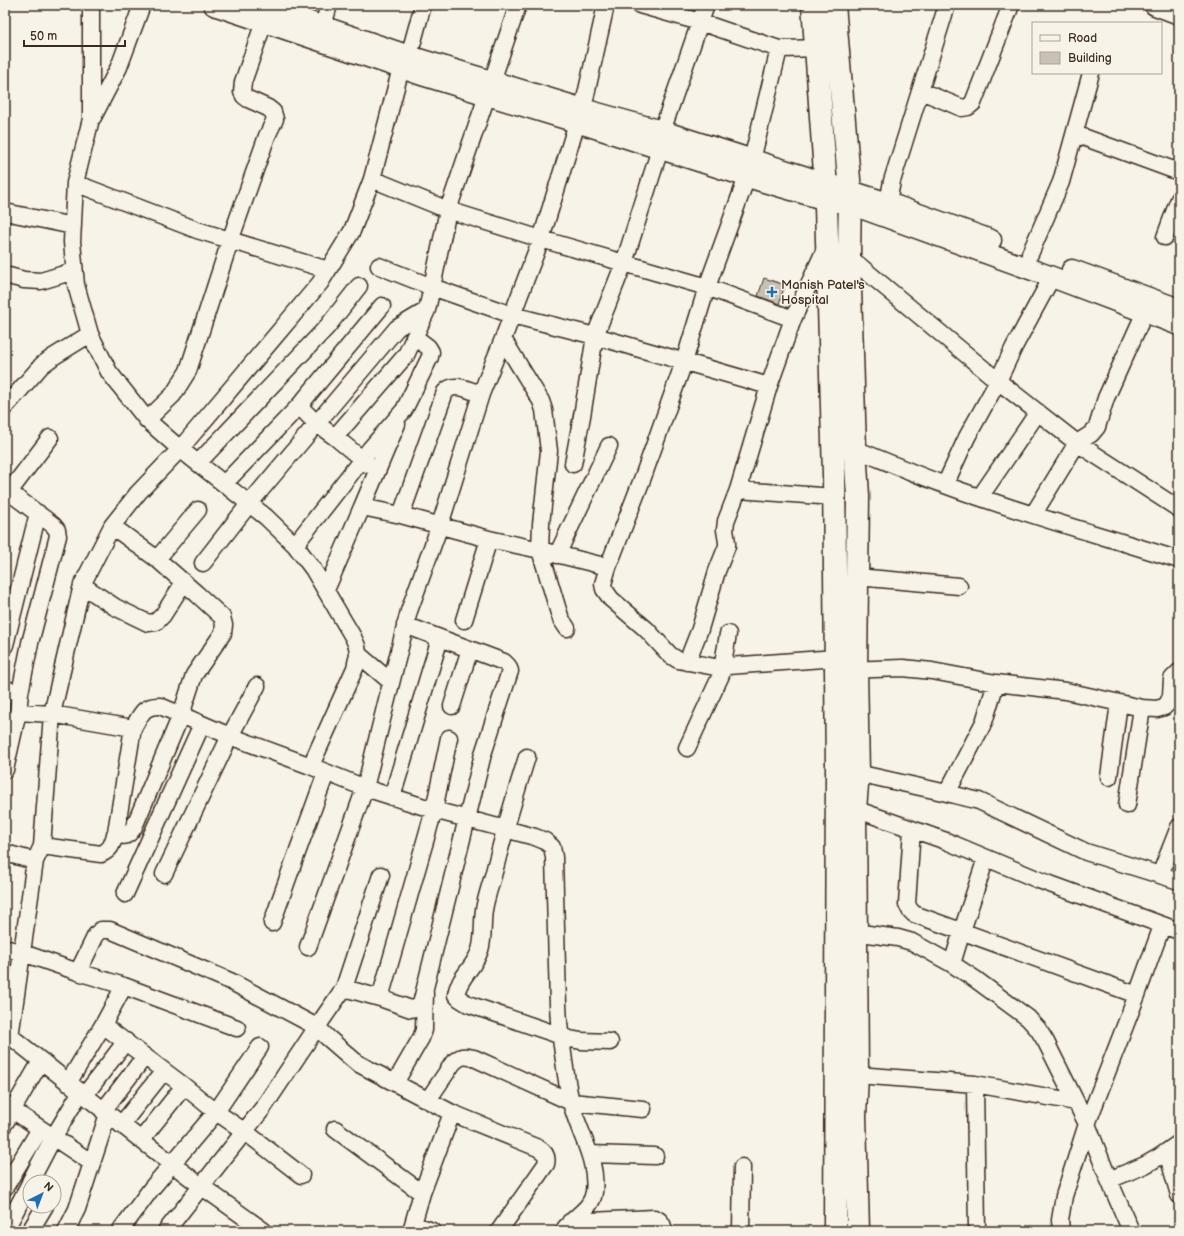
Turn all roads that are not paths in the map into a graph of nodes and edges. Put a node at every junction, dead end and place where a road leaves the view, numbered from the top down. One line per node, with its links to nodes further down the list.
1 (91, 5): 26 (street)
2 (142, 5): 26 (street)
3 (214, 5): 14 (street)
4 (329, 5): 17 (street)
5 (423, 5): 21 (street)
6 (518, 5): 23 (street)
7 (606, 5): 25 (street)
8 (640, 5): 16 (street)
9 (706, 5): 16 (street)
10 (813, 5): 18 (main road)
11 (834, 5): 19 (main road)
12 (947, 5): 24 (street)
13 (1011, 5): 24 (street)
14 (245, 10): 15 (street)
15 (262, 13): 17 (street); 21 (street); 42 (street)
16 (700, 22): 20 (street); 28 (street)
17 (323, 26): 21 (street)
18 (816, 48): 19 (street); 20 (street); 33 (main road)
19 (838, 48): 34 (main road)
20 (779, 49): 29 (street)
21 (405, 62): 23 (street); 31 (street)
22 (1091, 74): 27 (street)
23 (489, 88): 25 (street); 37 (street)
24 (921, 91): 36 (street)
25 (580, 115): 28 (street); 41 (street)
26 (91, 119): 32 (street)
27 (1075, 134): 30 (street); 44 (street)
28 (661, 140): 29 (street); 46 (street)
29 (749, 168): 33 (street); 54 (street)
30 (1179, 172)
31 (372, 179): 37 (street); 48 (street)
32 (75, 183): 39 (street); 42 (street)
33 (826, 191): 34 (street); 43 (main road)
34 (850, 197): 36 (street); 45 (main road); 51 (street)
35 (1179, 199): 40 (street)
36 (888, 203): 44 (street)
37 (448, 210): 41 (street); 53 (street)
38 (5, 212): 39 (street)
39 (73, 226): 49 (street)
40 (1165, 237)
41 (541, 239): 46 (street); 59 (street)
42 (230, 241): 48 (street); 74 (street)
43 (827, 246): 60 (street); 90 (main road)
44 (1030, 254): 56 (street)
45 (849, 257): 67 (street); 81 (main road)
46 (624, 264): 54 (street); 63 (street)
47 (379, 266): 53 (street)
48 (328, 270): 80 (street)
49 (74, 271): 50 (street); 62 (street)
50 (5, 275)
51 (1052, 277): 58 (street); 67 (street)
52 (359, 286): 83 (street)
53 (432, 287): 57 (street); 59 (street)
54 (707, 287): 60 (street); 66 (street)
55 (382, 306): 71 (street)
56 (1179, 309)
57 (427, 310): 64 (street); 75 (street)
58 (1145, 312): 61 (street); 78 (street)
59 (512, 315): 63 (street); 65 (street)
60 (793, 319): 68 (street)
61 (1179, 325)
62 (90, 334): 70 (street); 74 (street)
63 (595, 336): 66 (street); 84 (street)
64 (415, 337): 72 (street); 76 (street)
65 (503, 339): 69 (street); 103 (street)
66 (684, 362): 68 (street); 108 (street)
67 (998, 381): 73 (street); 87 (street)
68 (769, 386): 89 (street)
69 (481, 394): 97 (street); 100 (street)
70 (5, 406)
71 (298, 406): 75 (street); 86 (street)
72 (404, 410): 82 (street); 85 (street)
73 (1038, 412): 78 (street); 91 (street)
74 (147, 420): 80 (street)
75 (317, 424): 76 (street); 92 (street)
76 (335, 437): 82 (street)
77 (50, 438): 88 (street)
78 (1077, 443): 94 (street); 98 (street)
79 (609, 446): 104 (street)
80 (180, 449): 83 (street); 99 (street)
81 (855, 449): 87 (street); 109 (main road)
82 (362, 459): 85 (street); 102 (street)
83 (198, 463): 86 (street)
84 (573, 464)
85 (378, 470): 93 (street)
86 (224, 484): 92 (street)
87 (945, 485): 91 (street)
88 (7, 490): 96 (street)
89 (738, 490): 90 (street); 122 (street)
90 (834, 496): 124 (main road)
91 (980, 497): 98 (street)
92 (249, 504): 102 (street); 107 (street)
93 (362, 507): 97 (street); 113 (street)
94 (1179, 509)
95 (198, 510): 105 (street)
96 (38, 513): 119 (street); 129 (street)
97 (401, 515): 100 (street)
98 (1033, 515): 106 (street)
99 (112, 526): 105 (street); 111 (street)
100 (440, 526): 101 (street); 115 (street)
101 (489, 539): 103 (street); 114 (street)
102 (295, 545): 113 (street)
103 (540, 550): 104 (street); 116 (street)
104 (557, 555): 108 (street)
105 (156, 559): 110 (street)
106 (1179, 560)
107 (203, 563)
108 (608, 567): 122 (street)
109 (857, 577): 112 (street); 124 (main road)
110 (184, 582): 111 (street); 135 (street)
111 (82, 585): 134 (street)
112 (959, 586)
113 (326, 590): 121 (street)
114 (464, 620)
115 (405, 625): 118 (street); 126 (street)
116 (567, 628)
117 (728, 634): 123 (street)
118 (440, 638): 120 (street); 150 (street)
119 (5, 645)
120 (470, 649): 131 (street); 154 (street)
121 (358, 654): 126 (street); 142 (street)
122 (687, 662): 123 (street)
123 (723, 666): 124 (street); 140 (street)
124 (843, 666): 127 (street); 143 (main road); 146 (main road)
125 (1179, 672): 132 (street)
126 (391, 682): 148 (street)
127 (996, 683): 130 (street); 149 (street)
128 (257, 686): 138 (street)
129 (13, 691): 133 (street)
130 (1119, 703): 132 (street); 147 (street)
131 (452, 706)
132 (1142, 708): 151 (street)
133 (18, 712): 134 (street); 144 (street)
134 (52, 714): 137 (street); 159 (street)
135 (181, 715): 136 (street); 137 (street); 158 (street)
136 (202, 724): 138 (street); 168 (street)
137 (132, 728): 158 (street)
138 (230, 736): 142 (street); 164 (street)
139 (449, 738): 153 (street)
140 (687, 748)
141 (527, 757): 157 (street)
142 (308, 765): 145 (street)
143 (837, 769): 146 (street); 171 (main road)
144 (5, 770)
145 (326, 773): 148 (street); 169 (street)
146 (858, 773): 149 (street); 152 (main road)
147 (1109, 777)
148 (365, 788): 150 (street); 174 (street)
149 (948, 793): 166 (street)
150 (392, 796): 153 (street)
151 (1127, 805)
152 (855, 809): 156 (street); 171 (main road)
153 (434, 810): 154 (street); 183 (street)
154 (467, 819): 157 (street); 181 (street)
155 (1179, 827): 166 (street)
156 (912, 829): 161 (street); 172 (street)
157 (505, 830): 188 (street); 188 (street)
158 (115, 834): 159 (street)
159 (42, 846): 163 (street)
160 (5, 853): 163 (street)
161 (986, 858): 170 (street); 172 (street)
162 (5, 863): 163 (street)
163 (34, 865): 176 (street)
164 (164, 874)
165 (381, 875): 180 (street)
166 (1160, 875): 167 (street)
167 (1179, 881)
168 (125, 894)
169 (272, 923)
170 (1162, 926): 173 (street); 182 (street)
171 (846, 930): 177 (street); 195 (main road); 242 (main road)
172 (962, 931): 177 (street); 182 (street)
173 (1179, 931)
174 (308, 946)
175 (5, 948): 176 (street)
176 (23, 953): 178 (street); 187 (street)
177 (952, 964): 202 (street)
178 (78, 972): 179 (street); 185 (street)
179 (124, 986): 184 (street); 186 (street)
180 (344, 988): 183 (street); 185 (street)
181 (424, 992): 183 (street); 196 (street)
182 (1137, 995): 208 (street)
183 (380, 998)
184 (103, 1025): 189 (street); 199 (street)
185 (317, 1027): 196 (street); 212 (street)
186 (237, 1028)
187 (8, 1034): 193 (street)
188 (560, 1037): 190 (street); 201 (street)
189 (126, 1041): 192 (street); 199 (street)
190 (610, 1042)
191 (260, 1047): 205 (street)
192 (145, 1056): 194 (street); 204 (street)
193 (41, 1061): 199 (street); 206 (street)
194 (164, 1071): 198 (street); 209 (street)
195 (857, 1075): 197 (street); 243 (main road)
196 (395, 1083): 200 (street)
197 (975, 1084): 202 (street); 244 (street)
198 (184, 1086): 205 (street); 214 (street)
199 (78, 1090): 204 (street); 213 (street)
200 (428, 1100): 201 (street); 207 (street)
201 (571, 1102): 203 (street); 216 (street)
202 (1076, 1102): 208 (street)
203 (643, 1109)
204 (105, 1112): 209 (street); 218 (street)
205 (216, 1112): 212 (street); 219 (street)
206 (8, 1113): 210 (street)
207 (452, 1113): 226 (street); 239 (street)
208 (1087, 1124): 223 (street); 245 (street)
209 (121, 1125): 214 (street)
210 (40, 1129): 213 (street); 225 (street)
211 (335, 1129): 226 (street)
212 (244, 1132): 222 (street); 224 (street)
213 (54, 1138): 218 (street); 221 (street)
214 (140, 1140): 219 (street)
215 (1173, 1147): 223 (street); 227 (street)
216 (590, 1154): 217 (street); 230 (street)
217 (655, 1156)
218 (92, 1163): 235 (street)
219 (172, 1164): 224 (street); 236 (street)
220 (742, 1167): 241 (street)
221 (34, 1174)
222 (301, 1175)
223 (1109, 1180): 246 (street)
224 (201, 1186): 232 (street); 237 (street)
225 (5, 1188)
226 (422, 1193): 231 (street)
227 (1179, 1195)
228 (22, 1198): 233 (street)
229 (40, 1214): 234 (street)
230 (566, 1227): 240 (street)
231 (412, 1228): 238 (street)
232 (173, 1229)
233 (5, 1231)
234 (30, 1231)
235 (66, 1231)
236 (120, 1231)
237 (264, 1231)
238 (432, 1231)
239 (499, 1231)
240 (664, 1231)
241 (741, 1231)
242 (835, 1231)
243 (858, 1231)
244 (976, 1231)
245 (1061, 1231)
246 (1131, 1231)

